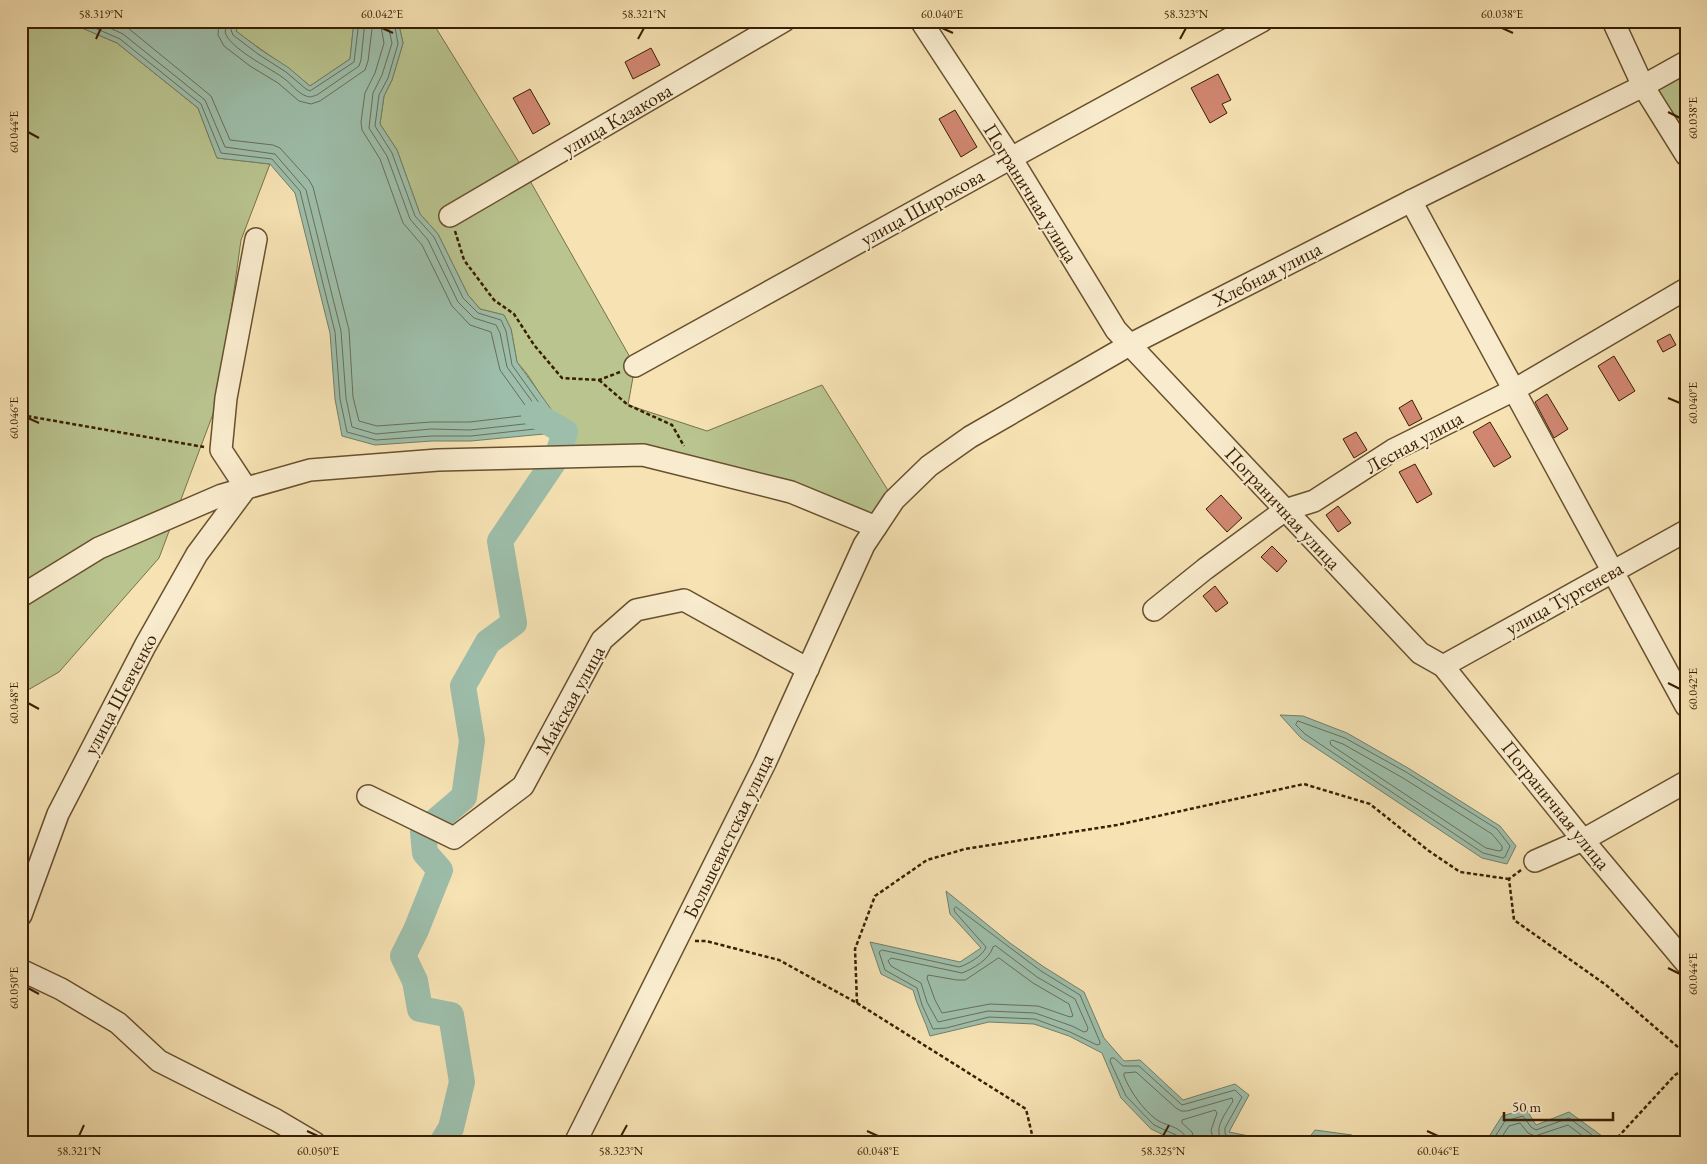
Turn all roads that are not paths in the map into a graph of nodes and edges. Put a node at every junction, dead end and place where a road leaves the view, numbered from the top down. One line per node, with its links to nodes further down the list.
1 (784, 21): 10 (street, улица Казакова)
2 (921, 21): 8 (street, Пограничная улица)
3 (1262, 21): 8 (street, улица Широкова)
4 (1613, 21): 6 (street)
5 (1686, 62): 6 (street, Хлебная улица)
6 (1643, 86): 7 (street); 9 (street, Хлебная улица)
7 (1686, 155)
8 (1011, 158): 13 (street, Пограничная улица); 14 (street, улица Широкова)
9 (1411, 201): 13 (street, Хлебная улица); 15 (street)
10 (450, 216)
11 (256, 240): 16 (street)
12 (1686, 289): 15 (street, Лесная улица)
13 (1131, 344): 17 (street, Пограничная улица); 18 (street, Хлебная улица)
14 (635, 366)
15 (1514, 390): 17 (street, Лесная улица); 20 (street)
16 (246, 488): 18 (street); 21 (street); 30 (street, улица Шевченко)
17 (1285, 510): 22 (street, Лесная улица); 23 (street, Пограничная улица)
18 (876, 527): 24 (street, Большевистская улица)
19 (1686, 531): 20 (street, улица Тургенева)
20 (1613, 570): 23 (street, улица Тургенева); 25 (street)
21 (21, 596)
22 (1154, 610)
23 (1443, 666): 28 (street, Пограничная улица)
24 (808, 669): 27 (street, Майская улица); 34 (street, Большевистская улица)
25 (1686, 706)
26 (1686, 782): 28 (street)
27 (375, 799)
28 (1583, 840): 29 (street); 31 (street, Пограничная улица)
29 (1535, 861)
30 (21, 915)
31 (1686, 963)
32 (21, 970): 33 (street)
33 (315, 1143)
34 (575, 1143)

